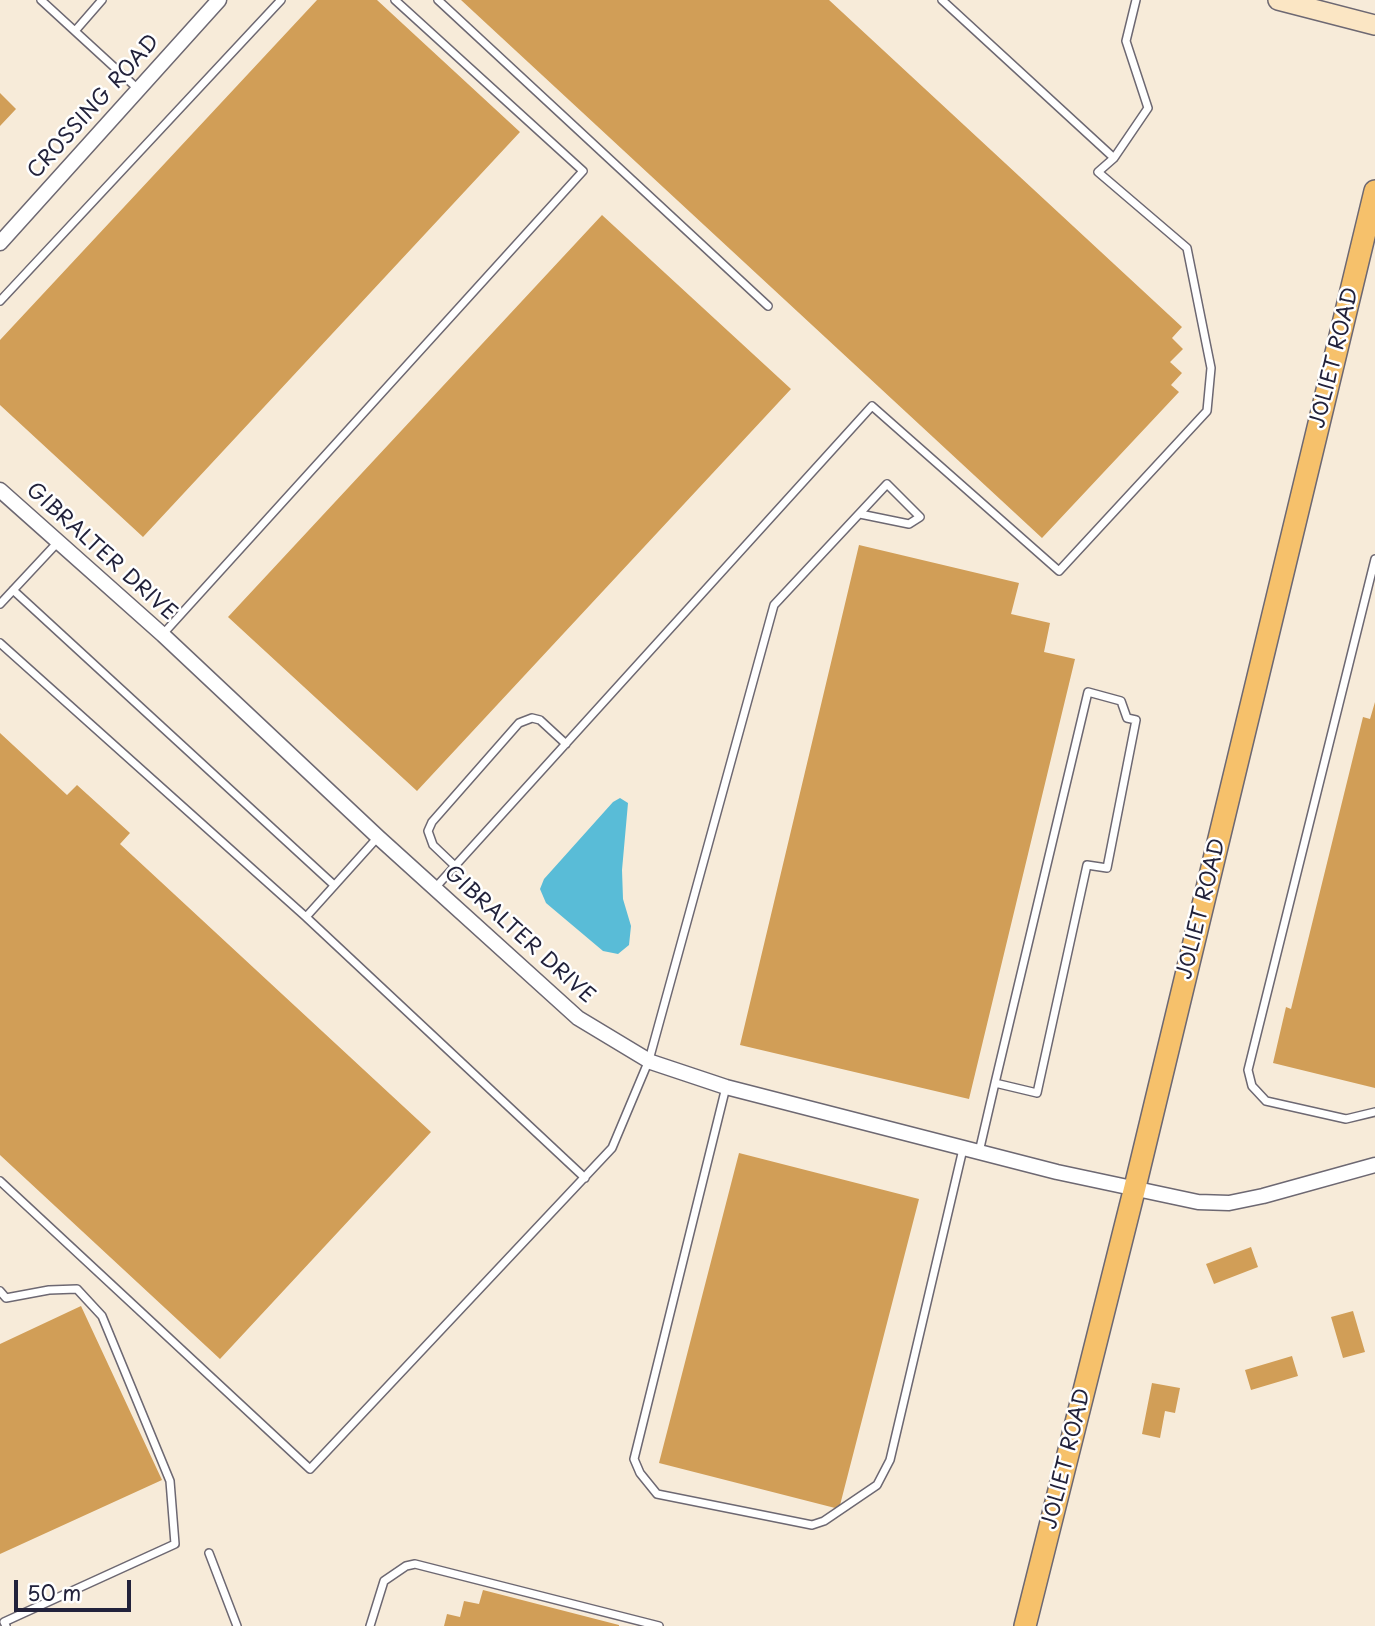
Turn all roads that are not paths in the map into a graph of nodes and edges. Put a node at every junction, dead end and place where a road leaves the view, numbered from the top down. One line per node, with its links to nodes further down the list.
1 (41, 0): 11 (lane)
2 (102, 0): 11 (lane)
3 (219, 0): 12 (street, CROSSING ROAD)
4 (281, 0): 16 (lane)
5 (395, 0): 24 (lane)
6 (438, 0): 17 (lane)
7 (942, 0): 13 (lane)
8 (1136, 0): 13 (lane)
9 (1279, 0): 10 (street)
10 (1375, 24)
11 (75, 31): 12 (lane)
12 (139, 89): 15 (street, CROSSING ROAD)
13 (1114, 158): 26 (lane)
14 (1375, 191): 41 (main road, JOLIET ROAD)
15 (0, 243)
16 (0, 301)
17 (768, 306)
18 (0, 490): 20 (street, GIBRALTER DRIVE)
19 (860, 514): 19 (lane); 32 (lane)
20 (58, 542): 22 (lane); 24 (street, GIBRALTER DRIVE)
21 (1375, 559): 35 (lane)
22 (13, 590): 23 (lane); 29 (lane)
23 (0, 604)
24 (163, 635): 27 (street, GIBRALTER DRIVE)
25 (0, 643): 31 (lane)
26 (566, 744): 28 (lane); 28 (lane)
27 (378, 837): 29 (lane); 30 (street, GIBRALTER DRIVE)
28 (455, 866): 30 (lane)
29 (334, 885): 31 (lane)
30 (435, 889): 32 (street, GIBRALTER DRIVE)
31 (306, 918): 39 (lane)
32 (649, 1060): 34 (street, GIBRALTER DRIVE); 39 (lane)
33 (995, 1083): 33 (lane); 37 (lane)
34 (726, 1087): 36 (street, GIBRALTER DRIVE); 36 (lane)
35 (1375, 1112)
36 (964, 1148): 37 (street, GIBRALTER DRIVE)
37 (979, 1152): 41 (street, GIBRALTER DRIVE)
38 (1375, 1165): 41 (street, GIBRALTER DRIVE)
39 (585, 1178): 40 (lane)
40 (0, 1181)
41 (1135, 1187): 48 (main road, JOLIET ROAD)
42 (0, 1291): 44 (lane)
43 (208, 1553): 45 (lane)
44 (6, 1626)
45 (237, 1626)
46 (370, 1626): 47 (lane)
47 (659, 1626)
48 (1025, 1626)

